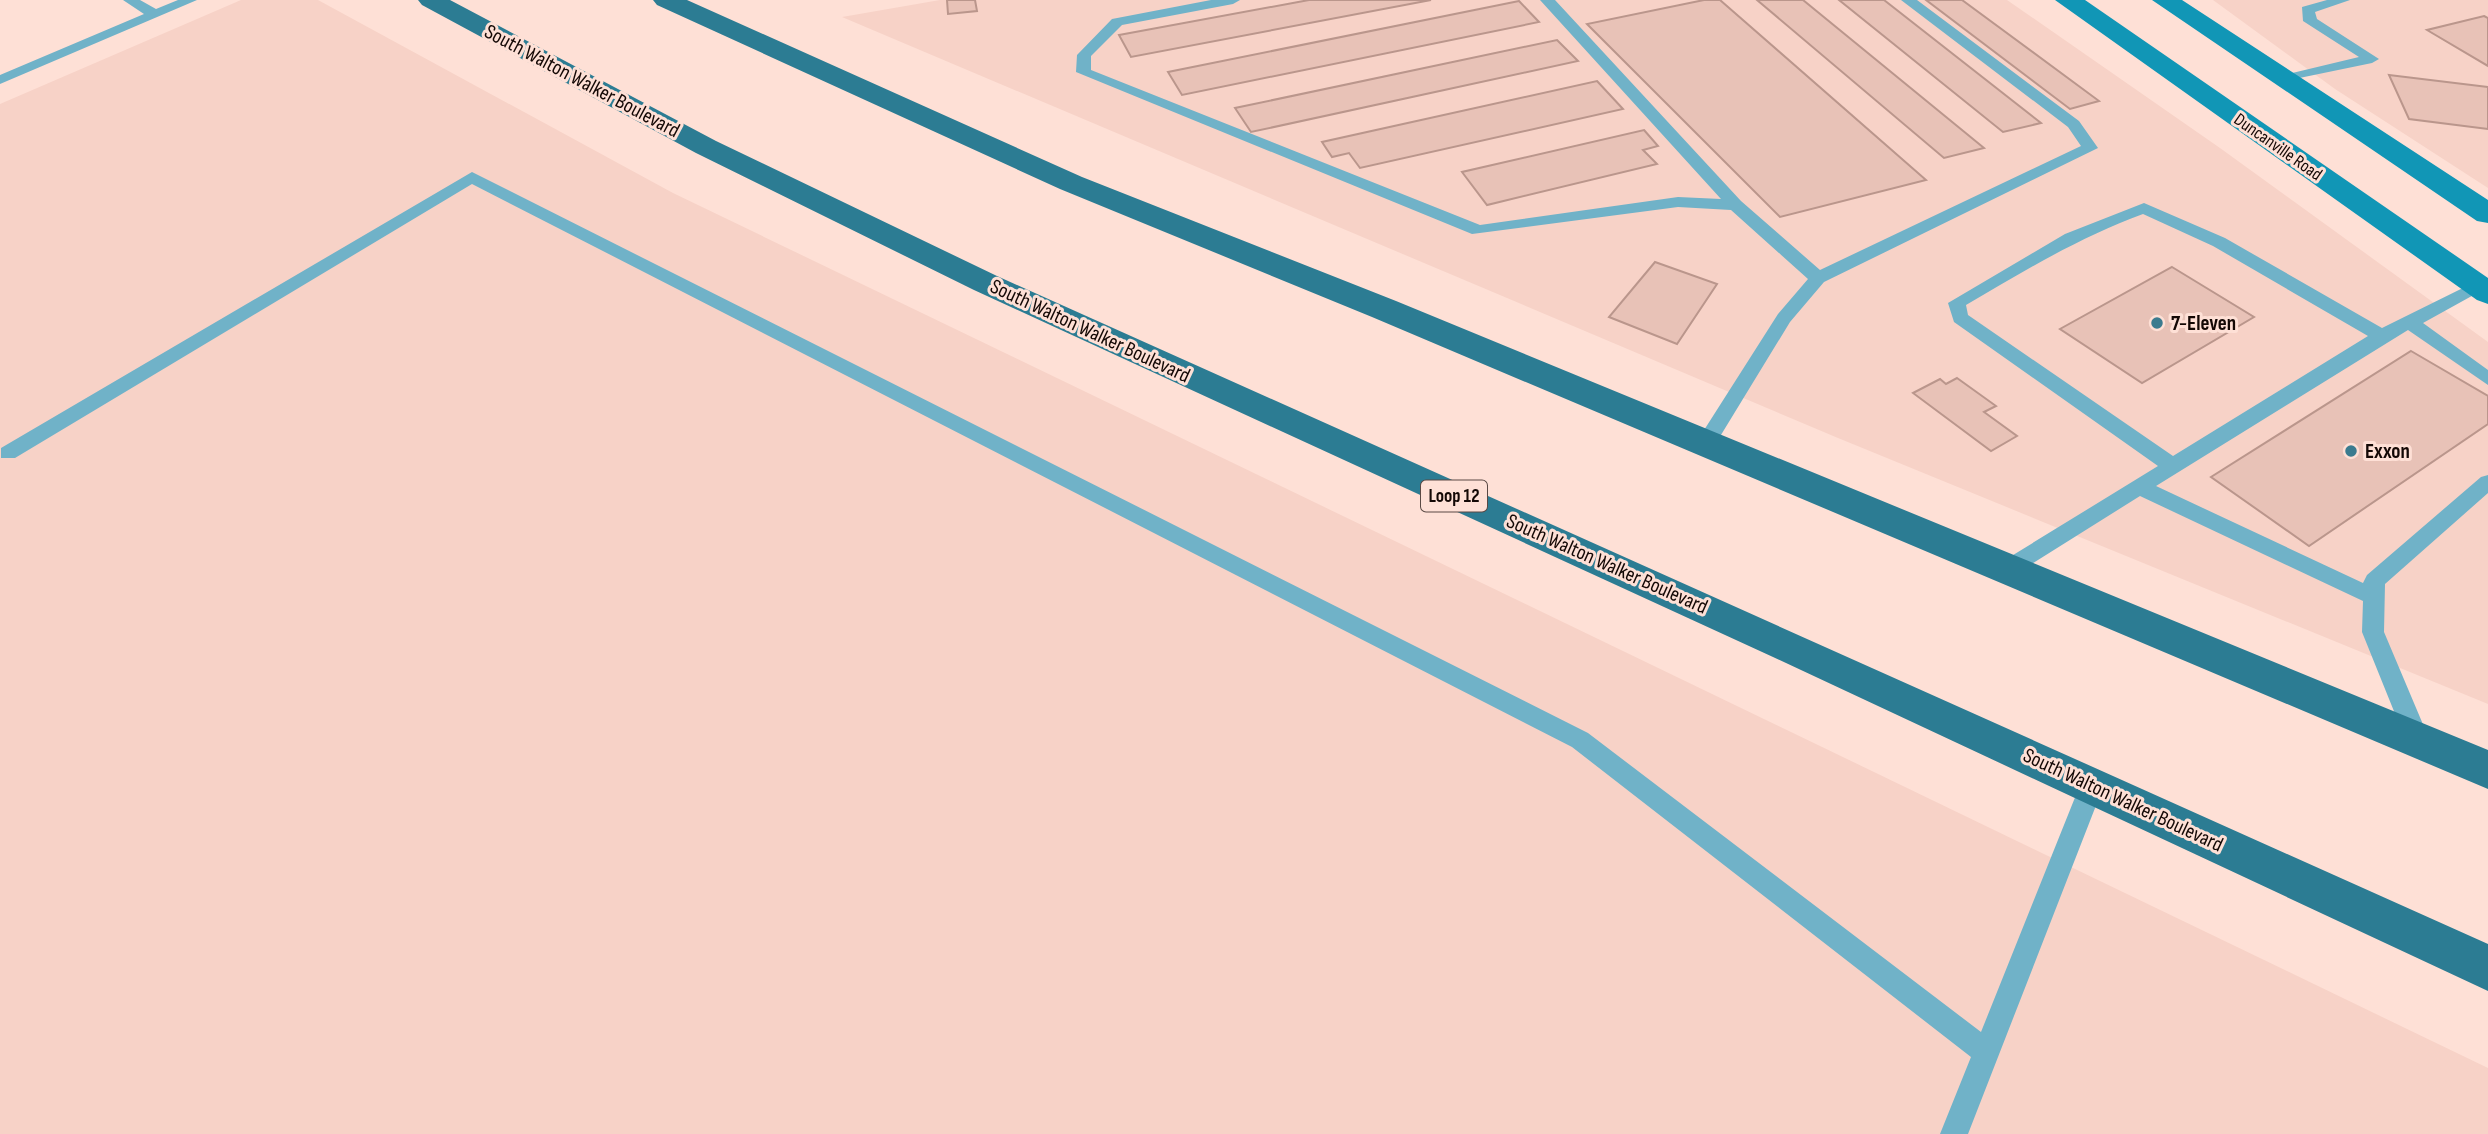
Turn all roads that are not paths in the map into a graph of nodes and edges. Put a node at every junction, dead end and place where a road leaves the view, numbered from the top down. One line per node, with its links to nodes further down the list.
1 (130, 0): 11 (lane)
2 (190, 0): 11 (lane)
3 (431, 0): 30 (main road, South Walton Walker Boulevard / Loop 12)
4 (666, 0): 21 (main road)
5 (1233, 0): 14 (lane)
6 (1547, 0): 14 (lane)
7 (1908, 0): 16 (lane)
8 (2068, 0): 17 (main road, Duncanville Road)
9 (2165, 0): 12 (main road)
10 (2343, 0): 12 (lane)
11 (155, 15): 13 (lane)
12 (2285, 79): 15 (main road)
13 (0, 80)
14 (1735, 205): 16 (lane)
15 (2488, 214)
16 (1818, 278): 21 (lane)
17 (2485, 288): 18 (lane)
18 (2409, 321): 19 (lane); 20 (lane)
19 (2382, 336): 23 (lane); 23 (lane)
20 (2488, 379)
21 (1706, 443): 26 (main road)
22 (8, 453): 32 (lane)
23 (2174, 467): 25 (lane)
24 (2488, 482): 27 (lane)
25 (2142, 488): 26 (lane); 27 (lane)
26 (2007, 569): 28 (main road)
27 (2374, 597): 28 (lane)
28 (2418, 741): 29 (main road)
29 (2488, 771)
30 (2092, 785): 31 (main road, South Walton Walker Boulevard / Loop 12); 32 (lane)
31 (2488, 968)
32 (1986, 1052): 33 (lane)
33 (1955, 1134)

